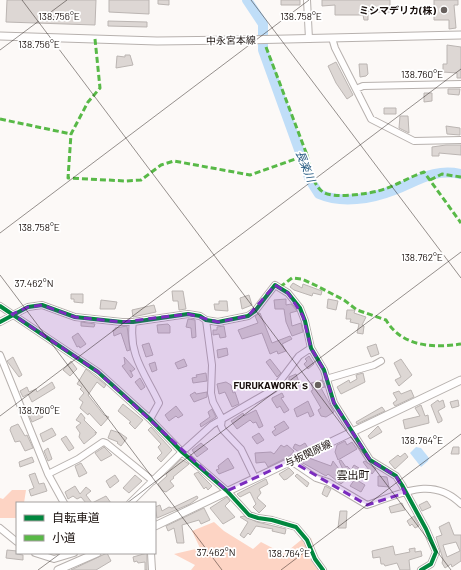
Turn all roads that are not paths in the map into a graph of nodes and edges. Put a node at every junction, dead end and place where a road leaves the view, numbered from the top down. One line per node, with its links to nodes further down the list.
1 (307, 0): 5 (street)
2 (461, 35): 4 (main road, 中永宮本線)
3 (0, 36): 5 (main road, 中永宮本線)
4 (332, 38): 5 (main road, 中永宮本線); 7 (street)
5 (309, 39)
6 (461, 84): 7 (street)
7 (356, 89): 8 (street)
8 (461, 140)
9 (0, 306): 10 (street)
10 (12, 314): 12 (street); 13 (street); 19 (street)
11 (206, 320): 13 (street); 14 (street); 20 (street)
12 (0, 322)
13 (133, 322): 19 (street)
14 (312, 348): 17 (street); 20 (street)
15 (0, 355): 24 (street)
16 (381, 361): 17 (street)
17 (326, 378): 21 (street)
18 (461, 380): 21 (main road, 与板関原線)
19 (150, 419): 22 (street)
20 (222, 419): 22 (street); 25 (street)
21 (353, 432): 23 (main road, 与板関原線); 28 (street)
22 (182, 452): 26 (street); 27 (street)
23 (291, 461): 25 (main road, 与板関原線); 28 (street)
24 (48, 474): 26 (street); 29 (street)
25 (256, 478): 27 (main road, 与板関原線)
26 (153, 481): 30 (street)
27 (228, 492): 32 (main road, 与板関原線); 41 (street)
28 (405, 493): 31 (street); 42 (street)
29 (63, 502)
30 (131, 502)
31 (461, 504)
32 (156, 526)
33 (0, 528): 34 (street)
34 (16, 541)
35 (38, 554): 36 (street)
36 (71, 554)
37 (94, 554): 39 (main road)
38 (151, 554): 40 (street)
39 (58, 570)
40 (152, 570)
41 (323, 570)
42 (422, 570)

